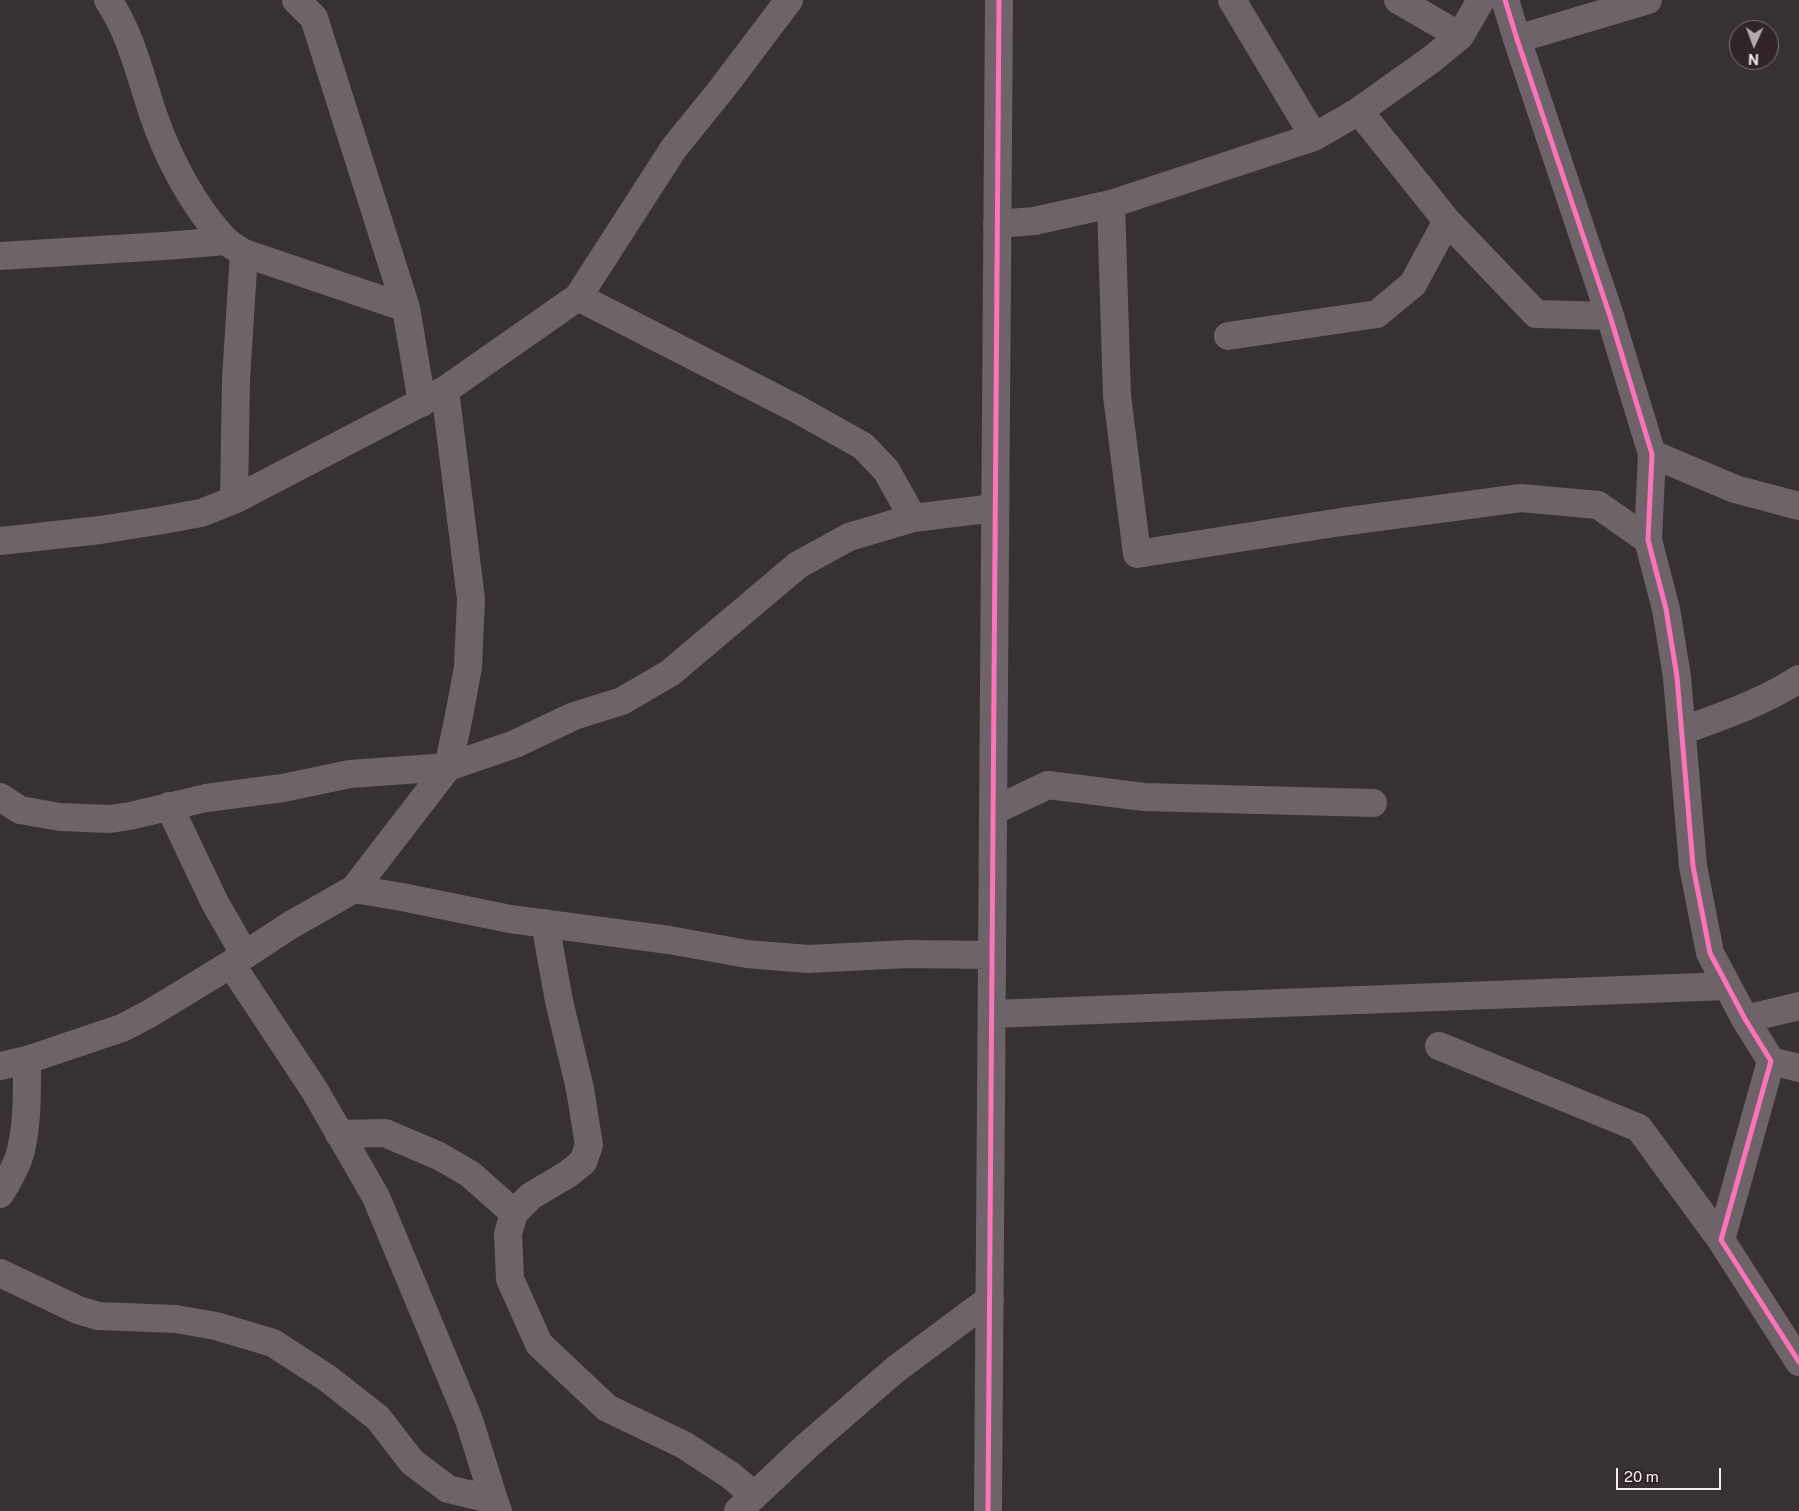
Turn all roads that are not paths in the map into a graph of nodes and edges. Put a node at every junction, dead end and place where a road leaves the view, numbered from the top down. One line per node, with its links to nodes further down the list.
1 (108, 0): 17 (street)
2 (296, 0): 20 (street)
3 (789, 0): 19 (street)
4 (998, 0): 16 (street)
5 (1232, 0): 13 (street)
6 (1398, 0): 10 (street)
7 (1481, 0): 10 (street)
8 (1505, 0): 11 (street)
9 (1648, 0): 11 (street)
10 (1460, 36): 12 (street)
11 (1517, 39): 21 (street)
12 (1359, 111): 13 (street); 15 (street)
13 (1314, 137): 14 (street)
14 (1111, 204): 16 (street); 30 (street)
15 (1447, 221): 21 (street); 22 (street)
16 (997, 224): 28 (street)
17 (235, 247): 18 (street); 20 (street); 26 (street)
18 (0, 256)
19 (578, 297): 23 (street); 29 (street)
20 (406, 308): 24 (street)
21 (1610, 316): 25 (street)
22 (1228, 336)
23 (446, 390): 24 (street); 34 (street)
24 (422, 403): 26 (street)
25 (1652, 454): 27 (street); 30 (street)
26 (234, 500): 31 (street)
27 (1799, 506)
28 (995, 508): 29 (street); 38 (street)
29 (913, 518): 34 (street)
30 (1648, 540): 33 (street)
31 (0, 541)
32 (1799, 679): 33 (street)
33 (1682, 731): 43 (street)
34 (448, 767): 37 (street); 39 (street)
35 (0, 797): 37 (street)
36 (1373, 803): 38 (street)
37 (169, 806): 42 (street)
38 (993, 811): 41 (street)
39 (354, 889): 40 (street); 42 (street)
40 (545, 923): 41 (street); 54 (street)
41 (992, 955): 45 (street)
42 (238, 960): 48 (street); 52 (street)
43 (1727, 986): 45 (street); 46 (street)
44 (1799, 1006): 46 (street)
45 (992, 1014): 57 (street)
46 (1745, 1019): 49 (street)
47 (1439, 1046): 55 (street)
48 (27, 1060): 50 (street); 53 (street)
49 (1772, 1061): 51 (street); 55 (street)
50 (0, 1066)
51 (1799, 1068)
52 (339, 1134): 54 (street); 60 (street)
53 (0, 1194)
54 (514, 1213): 59 (street)
55 (1720, 1240): 58 (street)
56 (0, 1273): 60 (street)
57 (990, 1298): 59 (street); 61 (street)
58 (1799, 1362)
59 (746, 1503)
60 (496, 1506)
61 (988, 1511)

